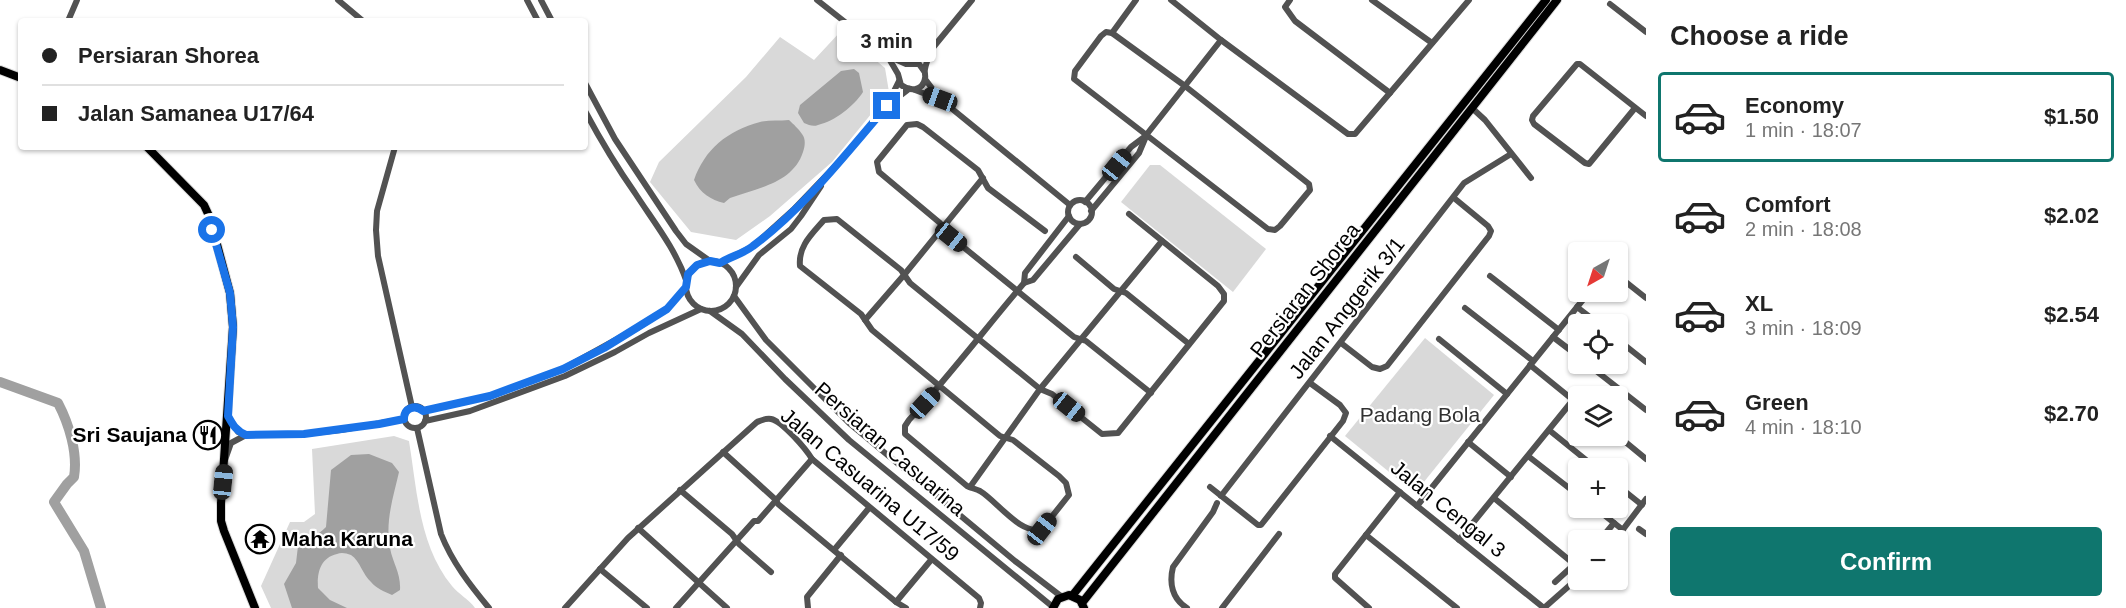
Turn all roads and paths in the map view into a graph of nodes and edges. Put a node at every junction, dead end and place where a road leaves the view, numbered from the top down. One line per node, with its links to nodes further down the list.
1 (77, 0): 15 (street)
2 (338, 0): 16 (street)
3 (527, 0): 17 (street)
4 (541, 0): 18 (street)
5 (817, 0): 24 (street)
6 (972, 0): 23 (street)
7 (1136, 0): 20 (street)
8 (1171, 0): 21 (street)
9 (1290, 0): 36 (street)
10 (1372, 0): 22 (street)
11 (1468, 0): 22 (street)
12 (1546, 0): 32 (main road, Persiaran Shorea)
13 (1557, 0): 39 (main road, Persiaran Shorea)
14 (1610, 4): 19 (street)
15 (69, 18)
16 (359, 18)
17 (536, 18)
18 (550, 18)
19 (1646, 32)
20 (1109, 33): 33 (street); 44 (street)
21 (1221, 40): 33 (street); 36 (street)
22 (1432, 43): 36 (street)
23 (931, 50): 26 (street); 28 (street)
24 (888, 56): 25 (street); 30 (street)
25 (906, 63): 26 (street); 30 (street)
26 (915, 63): 28 (street)
27 (0, 70): 29 (main road)
28 (924, 70): 31 (street)
29 (18, 77)
30 (899, 77): 35 (street); 38 (street)
31 (925, 80): 35 (street); 37 (street)
32 (1482, 80): 39 (main road); 43 (main road, Persiaran Shorea)
33 (1185, 86): 44 (street); 44 (street)
34 (588, 89): 64 (street)
35 (912, 89): 37 (street); 38 (street)
36 (1390, 93)
37 (940, 99): 53 (street)
38 (887, 106): 48 (street)
39 (1472, 108): 43 (main road); 47 (street); 158 (main road, Persiaran Shorea)
40 (1635, 108): 40 (street); 41 (street)
41 (1646, 116)
42 (588, 117): 70 (street)
43 (1448, 123): 155 (main road, Persiaran Shorea)
44 (1147, 134): 52 (street); 54 (street)
45 (150, 150): 105 (main road)
46 (394, 150): 101 (street)
47 (1511, 154): 50 (street); 51 (street, Jalan Anggerik 3/1)
48 (827, 175): 65 (street); 71 (street)
49 (983, 178): 58 (street); 58 (street); 59 (street)
50 (1531, 178)
51 (1454, 198): 88 (street, Jalan Anggerik 3/1); 88 (street)
52 (1085, 202): 53 (street); 54 (street)
53 (1071, 205): 56 (street)
54 (1091, 211): 57 (street)
55 (1129, 214): 60 (street)
56 (1069, 216): 57 (street); 61 (street)
57 (1080, 224): 62 (street)
58 (943, 227): 66 (street); 72 (street)
59 (1045, 231)
60 (1162, 241): 73 (street); 89 (street)
61 (1048, 244): 62 (street); 68 (street)
62 (1058, 251): 68 (street)
63 (1076, 257): 73 (street)
64 (710, 261): 65 (street); 70 (street)
65 (720, 263): 71 (street)
66 (904, 275): 82 (street); 82 (street); 85 (street)
67 (1490, 276): 83 (street)
68 (1024, 283): 72 (street)
69 (1628, 283): 75 (street)
70 (686, 284): 79 (street); 104 (street)
71 (736, 287): 74 (street)
72 (1017, 291): 85 (street); 86 (street)
73 (1120, 291): 86 (street); 89 (street)
74 (734, 296): 80 (street); 156 (street, Persiaran Casuarina)
75 (1646, 298)
76 (1581, 302): 77 (street)
77 (1577, 307): 81 (street); 83 (street)
78 (1465, 308): 93 (street)
79 (701, 309): 80 (street); 107 (street)
80 (710, 311): 160 (street, Persiaran Casuarina)
81 (1586, 314)
82 (865, 320): 96 (street)
83 (1559, 330): 84 (street)
84 (1553, 336): 90 (street); 93 (street)
85 (980, 339): 96 (street); 97 (street)
86 (1081, 339): 97 (street); 98 (street)
87 (1439, 339): 99 (street)
88 (1341, 343): 95 (street, Jalan Anggerik 3/1)
89 (1189, 344): 98 (street)
90 (1568, 348)
91 (1628, 348): 92 (street)
92 (1646, 362)
93 (1532, 363): 99 (street); 100 (street)
94 (1600, 374): 103 (street)
95 (1310, 383): 111 (street); 130 (street, Jalan Anggerik 3/1)
96 (940, 386): 112 (street); 122 (street)
97 (1040, 389): 98 (street); 112 (street)
98 (1151, 393)
99 (1507, 394): 113 (street)
100 (1568, 395)
101 (412, 407): 104 (street); 106 (street)
102 (1568, 410): 109 (street)
103 (1646, 410)
104 (423, 411): 107 (street)
105 (228, 416): 110 (street); 120 (main road)
106 (404, 419): 108 (street); 110 (street)
107 (425, 421): 108 (street)
108 (417, 428): 162 (street)
109 (1549, 430): 116 (street); 117 (street)
110 (246, 435): 120 (street)
111 (1330, 436): 126 (street, Jalan Cengal 3); 130 (street)
112 (1005, 437): 122 (street); 122 (street)
113 (1468, 442): 121 (street); 132 (street)
114 (1628, 444): 119 (street)
115 (723, 453): 118 (street, Jalan Casuarina U17/59); 125 (street, Jalan Casuarina U17/59); 129 (street)
116 (1528, 456): 121 (street); 124 (street)
117 (1584, 458)
118 (812, 459): 129 (street); 133 (street, Jalan Casuarina U17/59)
119 (1646, 459)
120 (225, 461): 161 (main road)
121 (1511, 477): 128 (street)
122 (970, 487)
123 (1210, 487): 130 (street)
124 (1568, 487)
125 (680, 490): 136 (street, Jalan Casuarina U17/59); 144 (street)
126 (1400, 492): 132 (street, Jalan Cengal 3); 142 (street)
127 (1628, 492): 131 (street)
128 (1494, 498): 143 (street); 147 (street)
129 (776, 500): 144 (street); 145 (street)
130 (1219, 500): 169 (street, Jalan Anggerik 3/1)
131 (1644, 502): 139 (street)
132 (1417, 506): 143 (street, Jalan Cengal 3)
133 (869, 508): 145 (street); 148 (street, Jalan Casuarina U17/59)
134 (1608, 518): 135 (street)
135 (1614, 523): 138 (street); 139 (street)
136 (638, 528): 149 (street, Jalan Casuarina U17/59); 152 (street)
137 (1639, 529): 141 (street)
138 (1608, 530)
139 (1623, 530)
140 (1279, 534): 170 (street)
141 (1646, 534)
142 (1366, 535): 171 (street); 172 (street)
143 (1459, 540): 173 (street, Jalan Cengal 3)
144 (737, 541): 151 (street); 152 (street)
145 (834, 550): 146 (street)
146 (841, 555): 157 (street); 159 (street)
147 (1568, 556)
148 (931, 560): 157 (street); 168 (street, Jalan Casuarina U17/59)
149 (600, 569): 163 (street, Jalan Casuarina U17/59); 164 (street)
150 (1568, 570): 153 (street)
151 (771, 572)
152 (699, 581): 165 (street); 166 (street)
153 (1555, 582)
154 (1568, 587): 173 (street)
155 (1072, 596): 156 (main road); 158 (main road)
156 (1062, 597): 160 (main road)
157 (896, 602): 167 (street)
158 (1083, 605)
159 (810, 607)
160 (1053, 607)
161 (255, 608)
162 (489, 608)
163 (565, 608)
164 (647, 608)
165 (676, 608)
166 (727, 608)
167 (906, 608)
168 (980, 608)
169 (1187, 608)
170 (1222, 608)
171 (1369, 608)
172 (1457, 608)
173 (1544, 608)

